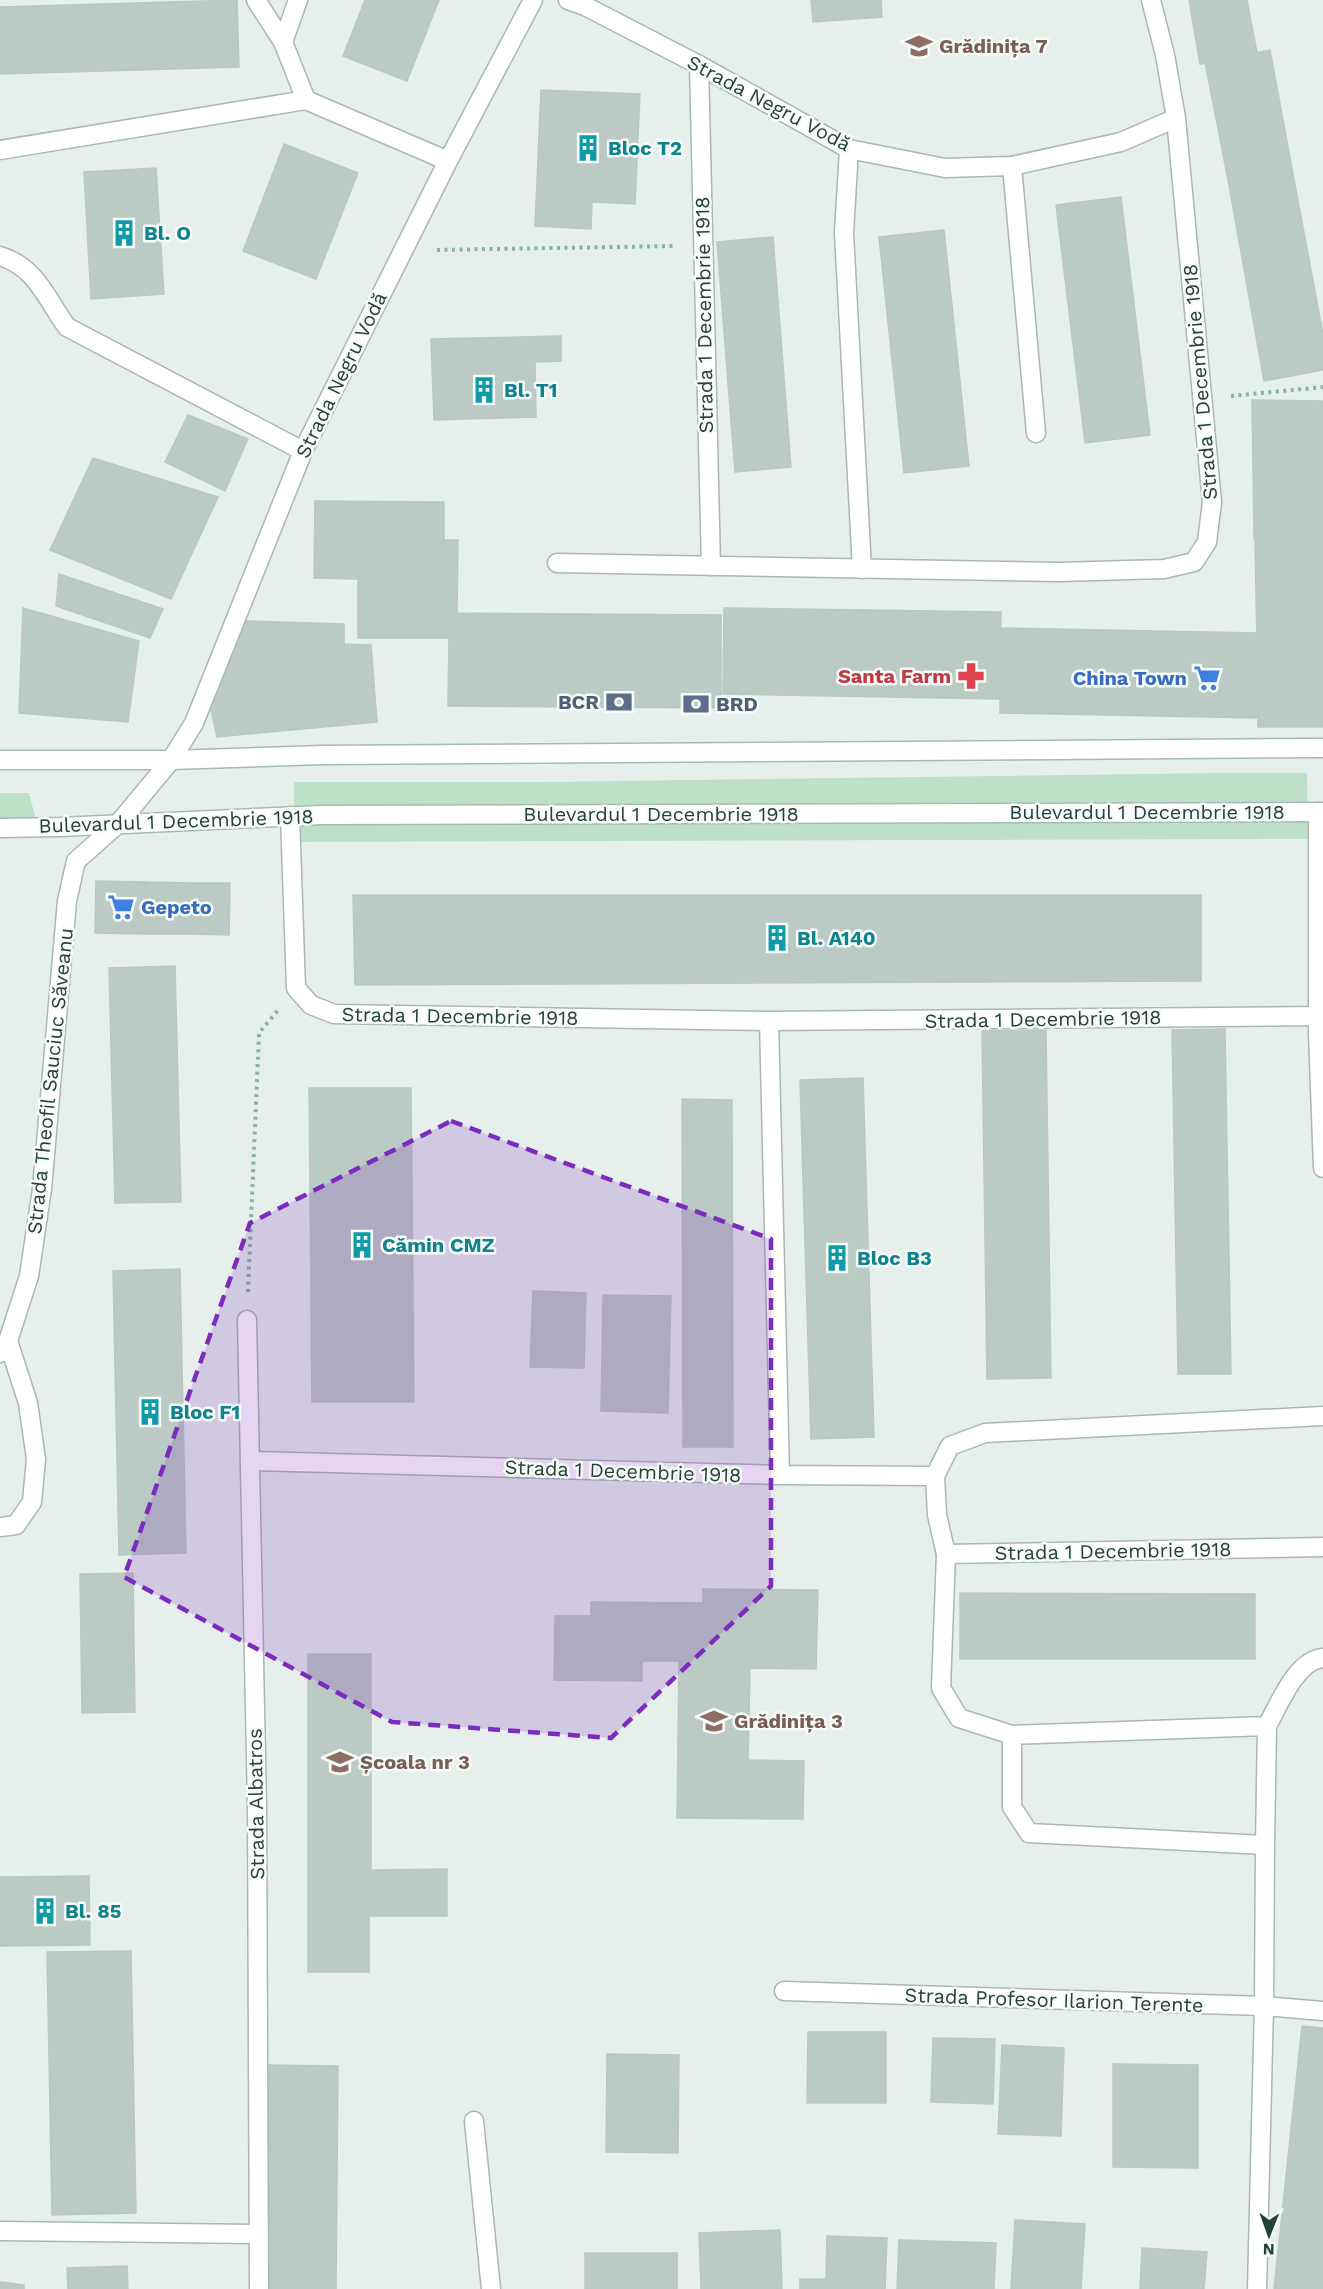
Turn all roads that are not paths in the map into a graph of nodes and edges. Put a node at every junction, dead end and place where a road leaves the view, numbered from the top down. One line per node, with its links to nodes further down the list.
1 (256, 0): 6 (street)
2 (298, 0): 6 (street)
3 (533, 0): 12 (street, Strada Negru Vodă)
4 (568, 0): 7 (street, Strada Negru Vodă)
5 (1151, 0): 9 (street)
6 (283, 42): 8 (street)
7 (699, 64): 10 (street, Strada Negru Vodă); 18 (street, Strada 1 Decembrie 1918)
8 (306, 100): 11 (street); 12 (street)
9 (1176, 118): 13 (street, Strada Negru Vodă); 19 (street, Strada 1 Decembrie 1918)
10 (849, 149): 13 (street, Strada Negru Vodă); 19 (street)
11 (0, 150)
12 (448, 161): 16 (street, Strada Negru Vodă)
13 (1012, 166): 15 (street)
14 (0, 256): 16 (street)
15 (1036, 433)
16 (303, 451): 22 (street, Strada Negru Vodă)
17 (557, 563): 18 (street, Strada 1 Decembrie 1918)
18 (711, 566): 19 (street, Strada 1 Decembrie 1918)
19 (862, 569)
20 (1323, 748): 22 (street)
21 (0, 760): 22 (street)
22 (171, 760): 25 (street, Strada Negru Vodă)
23 (1321, 812): 24 (street, Bulevardul 1 Decembrie 1918); 27 (street)
24 (290, 816): 25 (street, Bulevardul 1 Decembrie 1918); 28 (street, Strada 1 Decembrie 1918)
25 (118, 823): 26 (street, Bulevardul 1 Decembrie 1918); 31 (street, Strada Theofil Sauciuc Săveanu)
26 (0, 828)
27 (1318, 1016): 28 (street, Strada 1 Decembrie 1918); 29 (street)
28 (769, 1021): 34 (street)
29 (1323, 1168)
30 (247, 1320): 33 (street, Strada Albatros)
31 (4, 1347): 36 (street)
32 (1323, 1416): 35 (street)
33 (251, 1461): 34 (street, Strada 1 Decembrie 1918); 48 (street, Strada Albatros)
34 (780, 1475): 35 (street, Strada 1 Decembrie 1918)
35 (935, 1476): 38 (street)
36 (0, 1527)
37 (1323, 1547): 38 (street, Strada 1 Decembrie 1918)
38 (946, 1554): 41 (street)
39 (1323, 1658): 40 (street)
40 (1267, 1726): 41 (street); 42 (street)
41 (1012, 1735): 42 (street)
42 (1265, 1845): 44 (street)
43 (784, 1991): 44 (street, Strada Profesor Ilarion Terente)
44 (1264, 2006): 45 (street, Strada Profesor Ilarion Terente); 51 (street)
45 (1323, 2011)
46 (474, 2121): 50 (street)
47 (0, 2231): 48 (street)
48 (258, 2234): 49 (street, Strada Albatros)
49 (258, 2289)
50 (491, 2289)
51 (1257, 2289)

